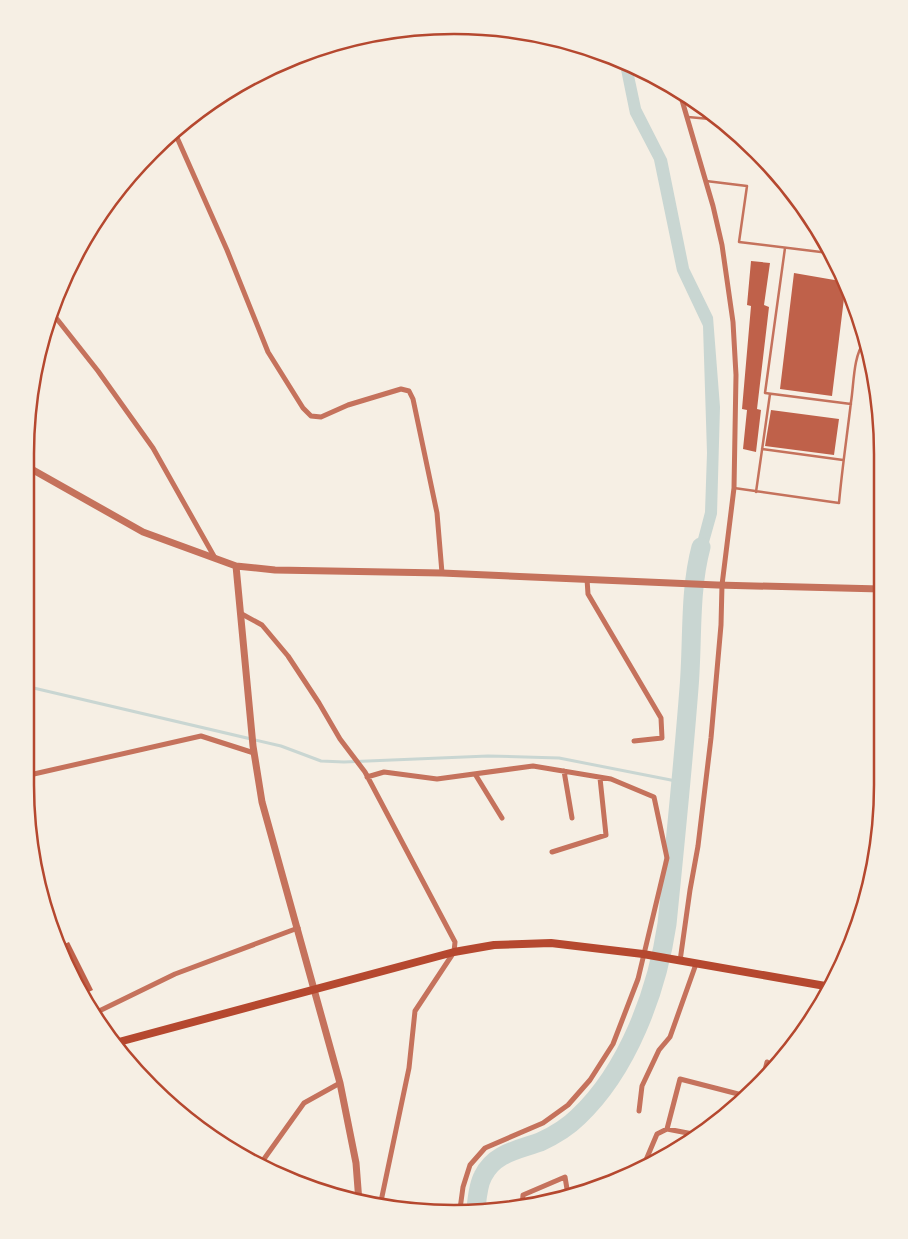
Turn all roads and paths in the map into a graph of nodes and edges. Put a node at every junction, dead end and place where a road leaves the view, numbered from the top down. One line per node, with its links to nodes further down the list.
1 (682, 102): 2 (street)
2 (686, 116): 3 (lane); 5 (street)
3 (706, 118)
4 (177, 138): 19 (street)
5 (706, 181): 6 (lane); 15 (street)
6 (784, 248): 7 (lane); 10 (lane)
7 (823, 253)
8 (56, 318): 17 (street)
9 (860, 347): 11 (lane)
10 (770, 394): 11 (lane); 12 (lane)
11 (851, 404): 13 (lane)
12 (762, 449): 13 (lane); 16 (lane)
13 (843, 460): 16 (lane)
14 (34, 473): 17 (street)
15 (734, 488): 16 (lane); 21 (street)
16 (756, 492)
17 (215, 559): 18 (street)
18 (236, 566): 19 (street); 23 (street)
19 (442, 574): 20 (street)
20 (587, 579): 21 (street); 24 (street)
21 (720, 585): 22 (street); 37 (street)
22 (874, 589)
23 (240, 613): 25 (street); 28 (street)
24 (634, 741)
25 (254, 749): 27 (street); 34 (street)
26 (564, 771): 29 (street); 30 (street); 32 (street)
27 (34, 774)
28 (366, 774): 29 (street); 35 (street)
29 (476, 774): 31 (street)
30 (600, 778): 33 (street); 36 (street)
31 (502, 818)
32 (572, 818)
33 (552, 852)
34 (298, 928): 40 (street); 41 (street)
35 (454, 952): 36 (main road); 40 (main road); 54 (street)
36 (647, 955): 37 (main road); 56 (street)
37 (680, 961): 38 (main road)
38 (696, 964): 39 (main road); 47 (street)
39 (823, 986)
40 (315, 989): 42 (main road); 45 (street)
41 (100, 1011)
42 (121, 1041)
43 (767, 1062): 44 (street)
44 (766, 1066)
45 (340, 1083): 51 (street); 53 (street)
46 (738, 1094): 48 (street)
47 (639, 1111)
48 (667, 1129): 49 (street); 50 (street)
49 (688, 1133)
50 (647, 1158)
51 (264, 1160)
52 (567, 1190): 55 (street)
53 (358, 1194)
54 (382, 1199)
55 (523, 1199)
56 (461, 1205)

